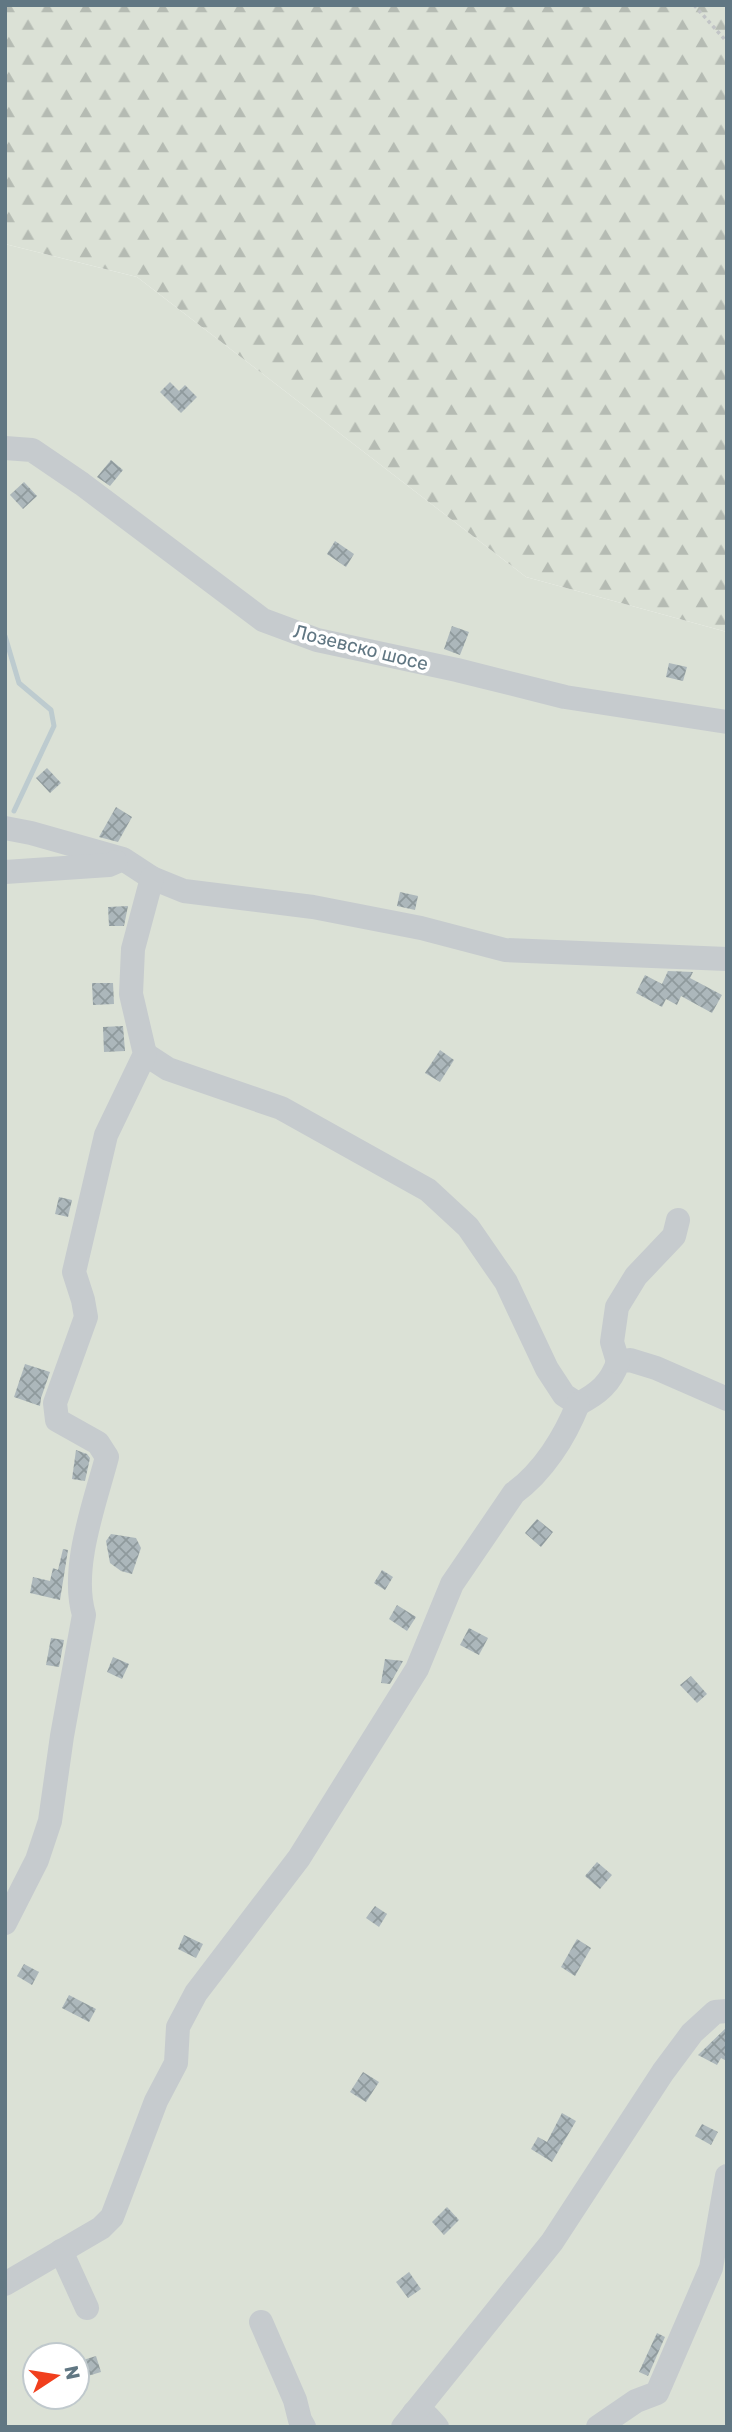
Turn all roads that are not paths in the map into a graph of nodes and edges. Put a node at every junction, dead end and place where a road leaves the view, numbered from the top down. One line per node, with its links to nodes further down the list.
1 (5, 449): 2 (street, Лозевско шосе)
2 (727, 722)
3 (5, 828): 4 (street)
4 (124, 859): 5 (street); 6 (street)
5 (5, 872)
6 (152, 878): 7 (street); 8 (street)
7 (724, 961)
8 (145, 1054): 12 (street); 13 (street)
9 (678, 1220): 10 (street)
10 (618, 1362): 11 (street); 12 (street)
11 (727, 1399)
12 (578, 1404): 16 (street)
13 (5, 1923)
14 (727, 2011): 20 (street)
15 (727, 2176): 23 (street)
16 (61, 2251): 17 (street); 18 (street)
17 (5, 2284)
18 (87, 2308)
19 (261, 2322): 21 (street)
20 (409, 2420): 22 (street)
21 (304, 2427)
22 (437, 2427)
23 (598, 2427)

